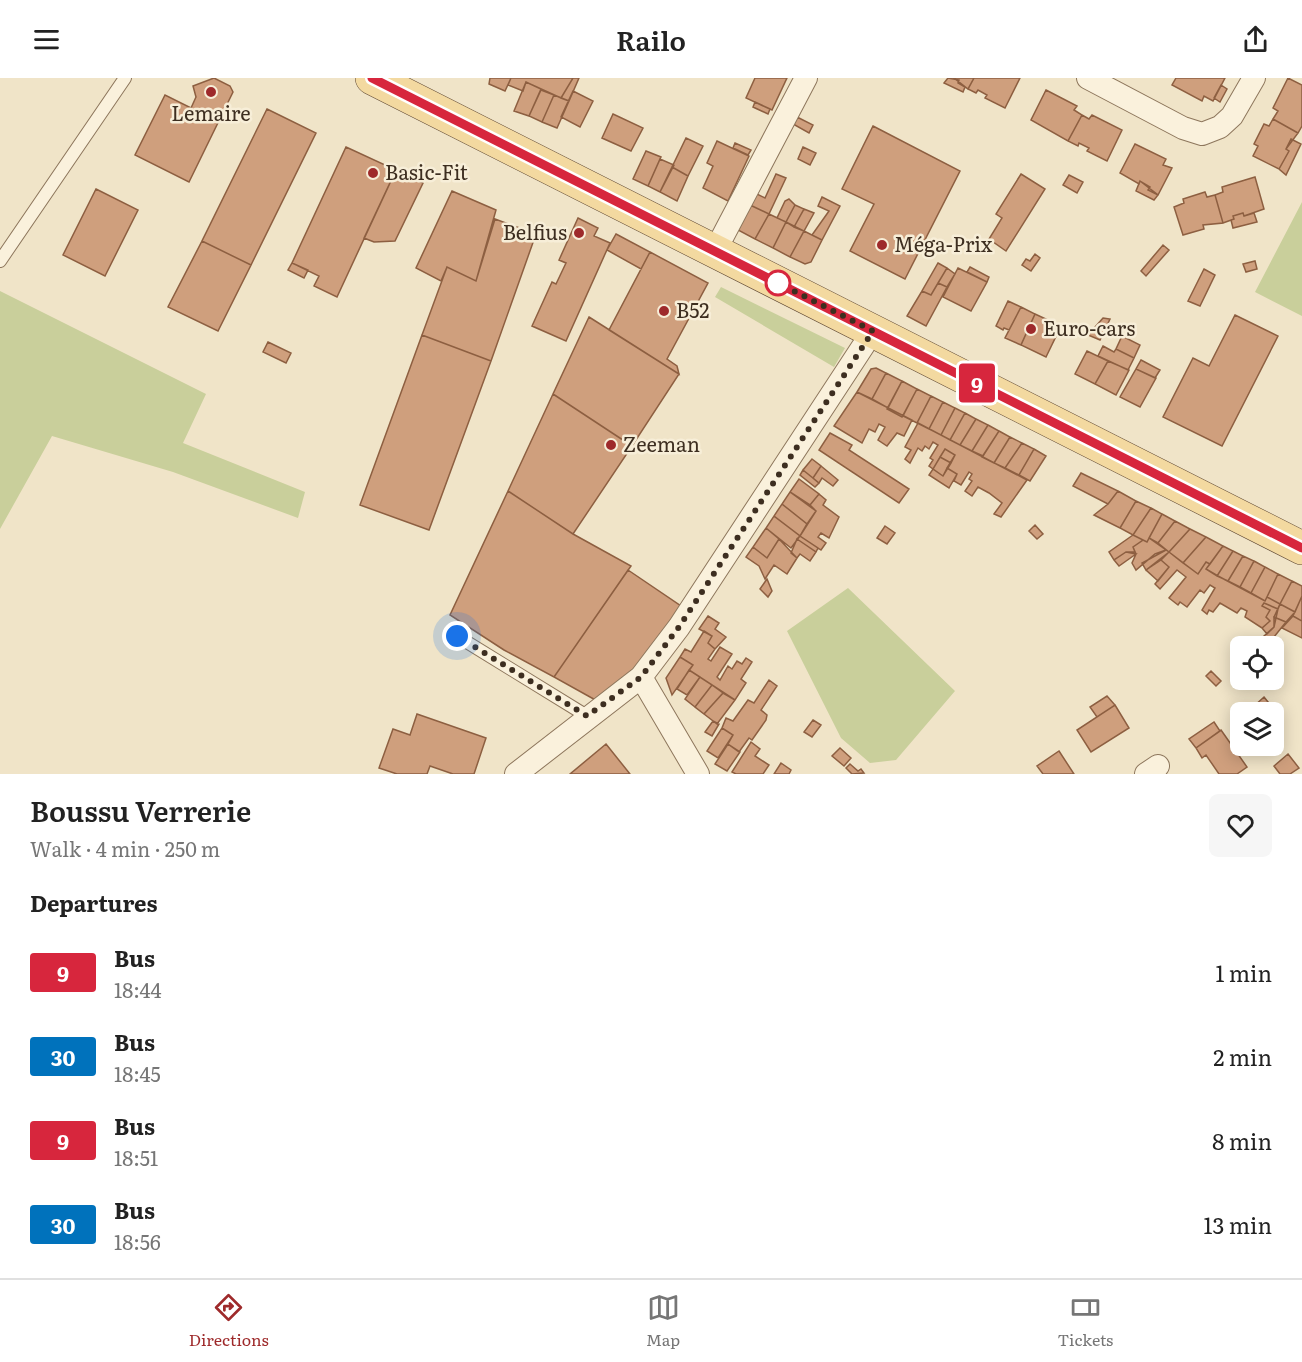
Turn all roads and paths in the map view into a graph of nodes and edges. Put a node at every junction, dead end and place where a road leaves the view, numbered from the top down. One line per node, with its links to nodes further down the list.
1 (125, 78): 7 (lane)
2 (372, 78): 6 (main road)
3 (806, 78): 6 (street)
4 (1088, 78): 5 (street)
5 (1254, 78)
6 (715, 251): 8 (main road)
7 (0, 261)
8 (873, 331): 9 (main road); 11 (street)
9 (1302, 548)
10 (457, 636): 12 (lane)
11 (641, 677): 12 (street); 14 (street)
12 (587, 716): 13 (street)
13 (516, 774)
14 (698, 774)

